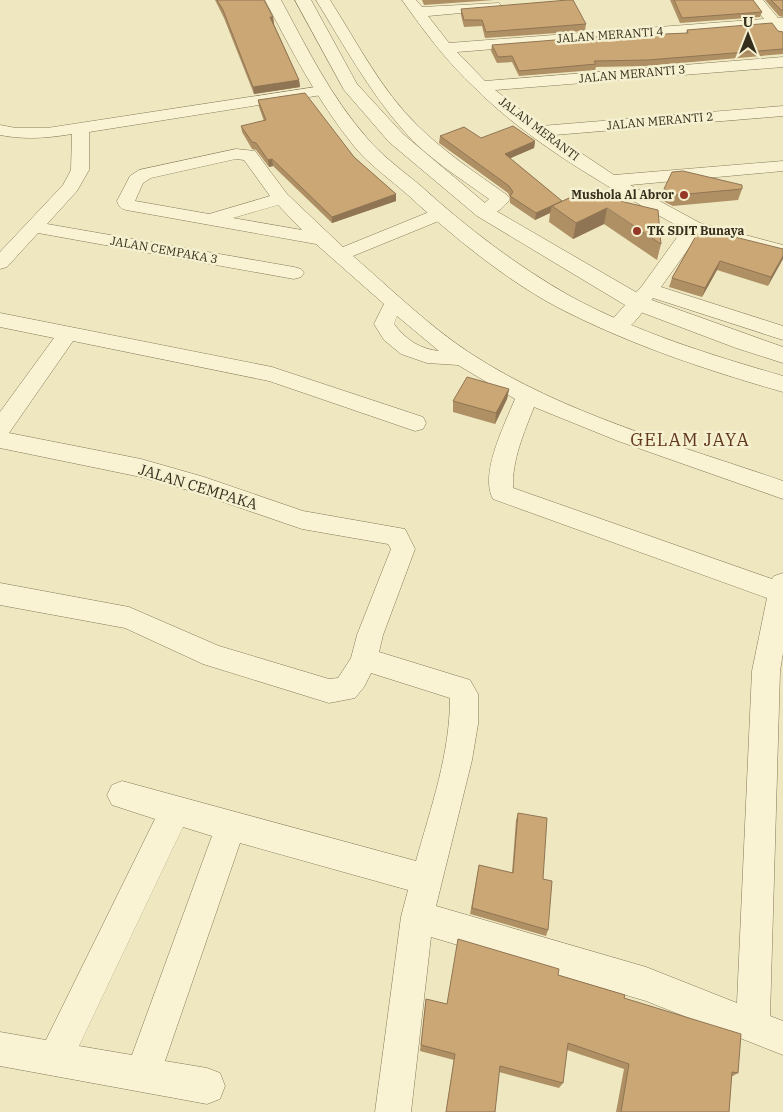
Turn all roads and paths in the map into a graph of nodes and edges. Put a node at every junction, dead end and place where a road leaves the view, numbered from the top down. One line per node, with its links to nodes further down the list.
1 (273, 0): 12 (street)
2 (756, 0): 6 (street)
3 (314, 2): 8 (street); 9 (street)
4 (507, 5): 5 (street)
5 (414, 6): 7 (street, JALAN MERANTI)
6 (780, 26): 7 (street, JALAN MERANTI 4)
7 (446, 48): 11 (street, JALAN MERANTI)
8 (358, 54): 9 (street); 21 (street)
9 (334, 58): 21 (street)
10 (783, 62): 11 (street, JALAN MERANTI 3)
11 (481, 86): 15 (street, JALAN MERANTI)
12 (322, 91): 14 (street); 22 (street)
13 (783, 111): 15 (street, JALAN MERANTI 2)
14 (82, 129): 16 (street); 24 (street)
15 (538, 131): 19 (street, JALAN MERANTI)
16 (8, 132): 17 (street)
17 (0, 150)
18 (783, 166): 19 (street)
19 (610, 181): 25 (street, JALAN MERANTI)
20 (281, 198): 23 (street); 23 (street); 28 (street)
21 (484, 212): 33 (street)
22 (440, 214): 30 (street); 36 (street)
23 (209, 220): 28 (street)
24 (34, 227): 31 (street); 32 (street, JALAN CEMPAKA 3)
25 (694, 227): 27 (street, JALAN MERANTI); 33 (street)
26 (783, 231): 27 (street)
27 (735, 236): 29 (street)
28 (322, 240): 30 (street)
29 (783, 251)
30 (340, 255): 34 (street)
31 (0, 263)
32 (294, 273)
33 (640, 300): 36 (street); 38 (street); 39 (street)
34 (398, 306): 40 (street); 40 (street)
35 (0, 320): 37 (street)
36 (619, 325): 41 (street)
37 (69, 332): 43 (street); 44 (street)
38 (783, 333)
39 (783, 355)
40 (462, 358): 42 (street)
41 (783, 384)
42 (527, 396): 46 (street); 47 (street)
43 (415, 423)
44 (0, 429)
45 (0, 440): 49 (street, JALAN CEMPAKA)
46 (783, 490)
47 (782, 588): 55 (street)
48 (0, 594): 49 (street)
49 (364, 660): 53 (street)
50 (122, 795): 51 (street)
51 (175, 812): 52 (street); 58 (street)
52 (231, 825): 53 (street); 59 (street)
53 (426, 879): 54 (street)
54 (417, 917): 55 (street); 61 (street)
55 (753, 1026): 56 (street)
56 (783, 1038)
57 (0, 1049): 58 (street)
58 (55, 1059): 59 (street)
59 (143, 1074): 60 (street)
60 (207, 1086)
61 (393, 1112)

